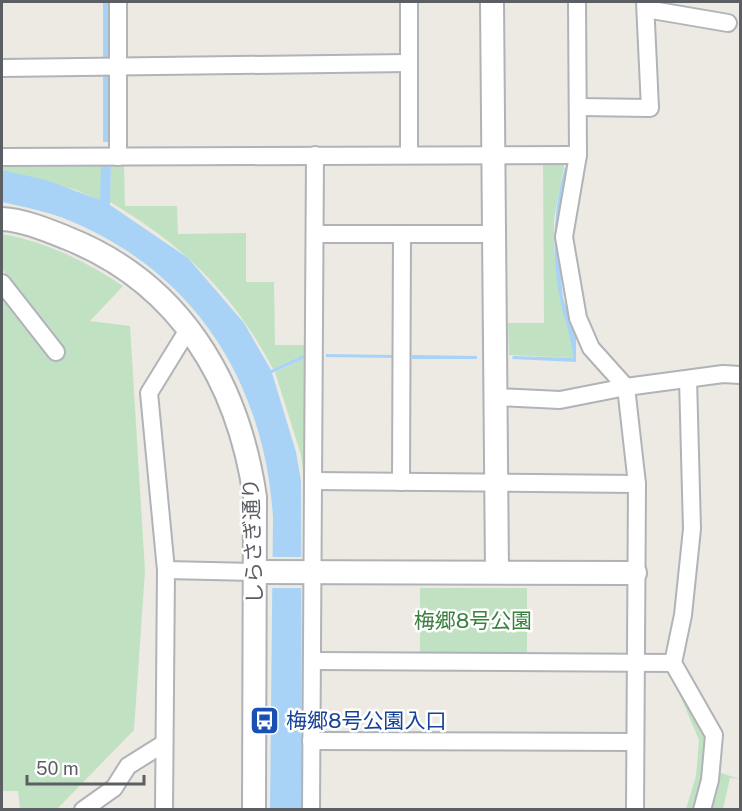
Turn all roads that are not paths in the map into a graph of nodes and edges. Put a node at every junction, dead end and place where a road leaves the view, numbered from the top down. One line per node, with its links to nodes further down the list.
1 (118, 2): 8 (street)
2 (409, 2): 7 (street)
3 (492, 2): 11 (street)
4 (577, 2): 10 (street)
5 (645, 5): 6 (street); 10 (street)
6 (728, 23)
7 (408, 63): 8 (street); 13 (street)
8 (118, 66): 9 (street); 16 (street)
9 (2, 68)
10 (579, 107): 14 (street)
11 (494, 154): 13 (street); 14 (street); 19 (street)
12 (315, 155): 13 (street); 16 (street); 18 (street)
13 (409, 155)
14 (578, 155): 26 (street)
15 (2, 157): 16 (street)
16 (118, 157)
17 (2, 219): 22 (street, しらさぎ通り)
18 (316, 234): 20 (street); 28 (street)
19 (494, 234): 20 (street); 27 (street)
20 (402, 235): 29 (street)
21 (2, 283): 23 (street)
22 (189, 328): 32 (street); 33 (street, しらさぎ通り)
23 (56, 352)
24 (741, 375): 25 (street)
25 (688, 378): 26 (street); 39 (street)
26 (626, 387): 27 (street); 31 (street)
27 (495, 398): 30 (street)
28 (313, 482): 29 (street); 34 (street)
29 (401, 482): 30 (street)
30 (495, 483): 31 (street); 35 (street)
31 (637, 484): 36 (street)
32 (166, 570): 33 (street); 42 (street)
33 (262, 572): 34 (street); 45 (street, しらさぎ通り)
34 (307, 572): 35 (street); 37 (street)
35 (497, 572): 36 (street)
36 (635, 573): 38 (street)
37 (312, 661): 38 (street); 40 (street)
38 (637, 662): 39 (street); 41 (street)
39 (673, 663): 48 (street)
40 (311, 741): 41 (street); 46 (street)
41 (635, 742): 47 (street)
42 (163, 744): 43 (street); 44 (street)
43 (86, 808)
44 (164, 810)
45 (254, 810)
46 (311, 810)
47 (635, 810)
48 (702, 810)

